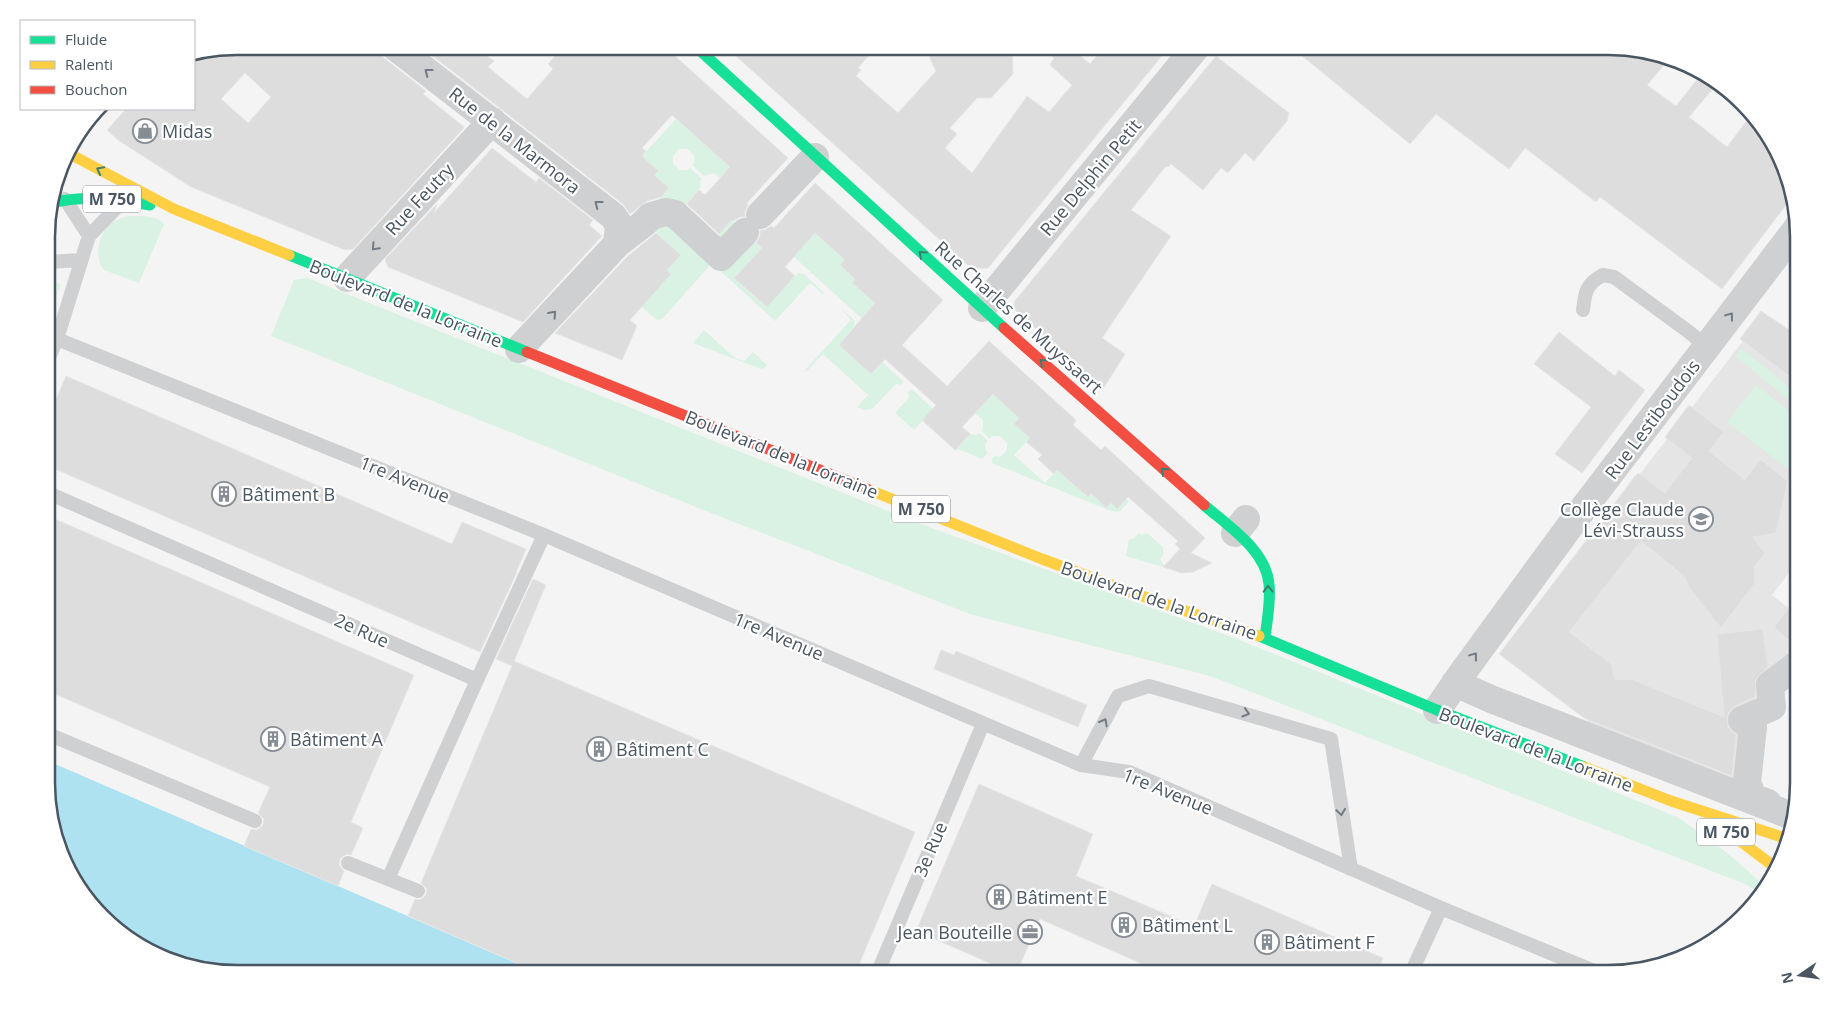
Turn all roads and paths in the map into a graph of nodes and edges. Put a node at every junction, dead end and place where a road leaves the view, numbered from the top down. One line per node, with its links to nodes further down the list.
1 (406, 55): 4 (street, Rue de la Marmora, one-way to 1)
2 (705, 55): 6 (main road, Rue Charles de Muyssaert)
3 (1190, 55): 17 (street, Rue Delphin Petit)
4 (492, 121): 13 (street, Rue de la Marmora, one-way to 4); 16 (street, Rue Feutry, one-way to 16)
5 (74, 156): 10 (main road, Boulevard de la Lorraine / M 750, one-way to 5)
6 (815, 157): 13 (street); 17 (main road, Rue Charles de Muyssaert, one-way to 6)
7 (65, 199): 8 (main road, Boulevard de la Lorraine / M 750); 9 (main road, Boulevard de la Lorraine / M 750); 11 (lane)
8 (124, 200): 10 (main road, Boulevard de la Lorraine / M 750); 11 (lane)
9 (58, 201)
10 (174, 209): 16 (main road, Boulevard de la Lorraine / M 750)
11 (89, 236): 14 (lane)
12 (1790, 238): 21 (street, Rue Lestiboudois, one-way to 12)
13 (617, 244): 22 (street, one-way to 13)
14 (81, 260): 15 (lane); 19 (lane)
15 (55, 262)
16 (347, 278): 22 (main road, Boulevard de la Lorraine / M 750)
17 (982, 308): 25 (main road, Rue Charles de Muyssaert, one-way to 17)
18 (1583, 310): 21 (lane)
19 (57, 339): 20 (lane); 24 (lane, 1re Avenue)
20 (55, 344)
21 (1707, 347): 28 (street, Rue Lestiboudois, one-way to 21)
22 (519, 349): 25 (main road, Boulevard de la Lorraine / M 750)
23 (55, 496): 27 (lane, 2e Rue)
24 (544, 535): 27 (lane); 30 (lane, 1re Avenue)
25 (1265, 638): 29 (main road, Boulevard de la Lorraine / M 750)
26 (1790, 670): 35 (street)
27 (477, 680): 41 (lane)
28 (1455, 682): 29 (street, Rue Lestiboudois); 34 (street, Boulevard de la Lorraine)
29 (1437, 710): 33 (main road, Boulevard de la Lorraine / M 750)
30 (983, 724): 32 (lane, 1re Avenue); 44 (lane, 3e Rue)
31 (55, 737): 36 (lane)
32 (1081, 765): 40 (lane, 1re Avenue); 40 (lane, one-way to 40)
33 (1671, 801): 37 (main road, Boulevard de la Lorraine / M 750); 39 (main road, Boulevard de la Lorraine / M 750)
34 (1787, 813)
35 (1788, 813)
36 (255, 821)
37 (1782, 837)
38 (348, 863): 41 (lane)
39 (1771, 864)
40 (1351, 869): 43 (lane, 1re Avenue)
41 (388, 879): 42 (lane)
42 (418, 891)
43 (1441, 908): 45 (lane); 46 (lane, 1re Avenue)
44 (882, 965)
45 (1415, 965)
46 (1580, 965)

